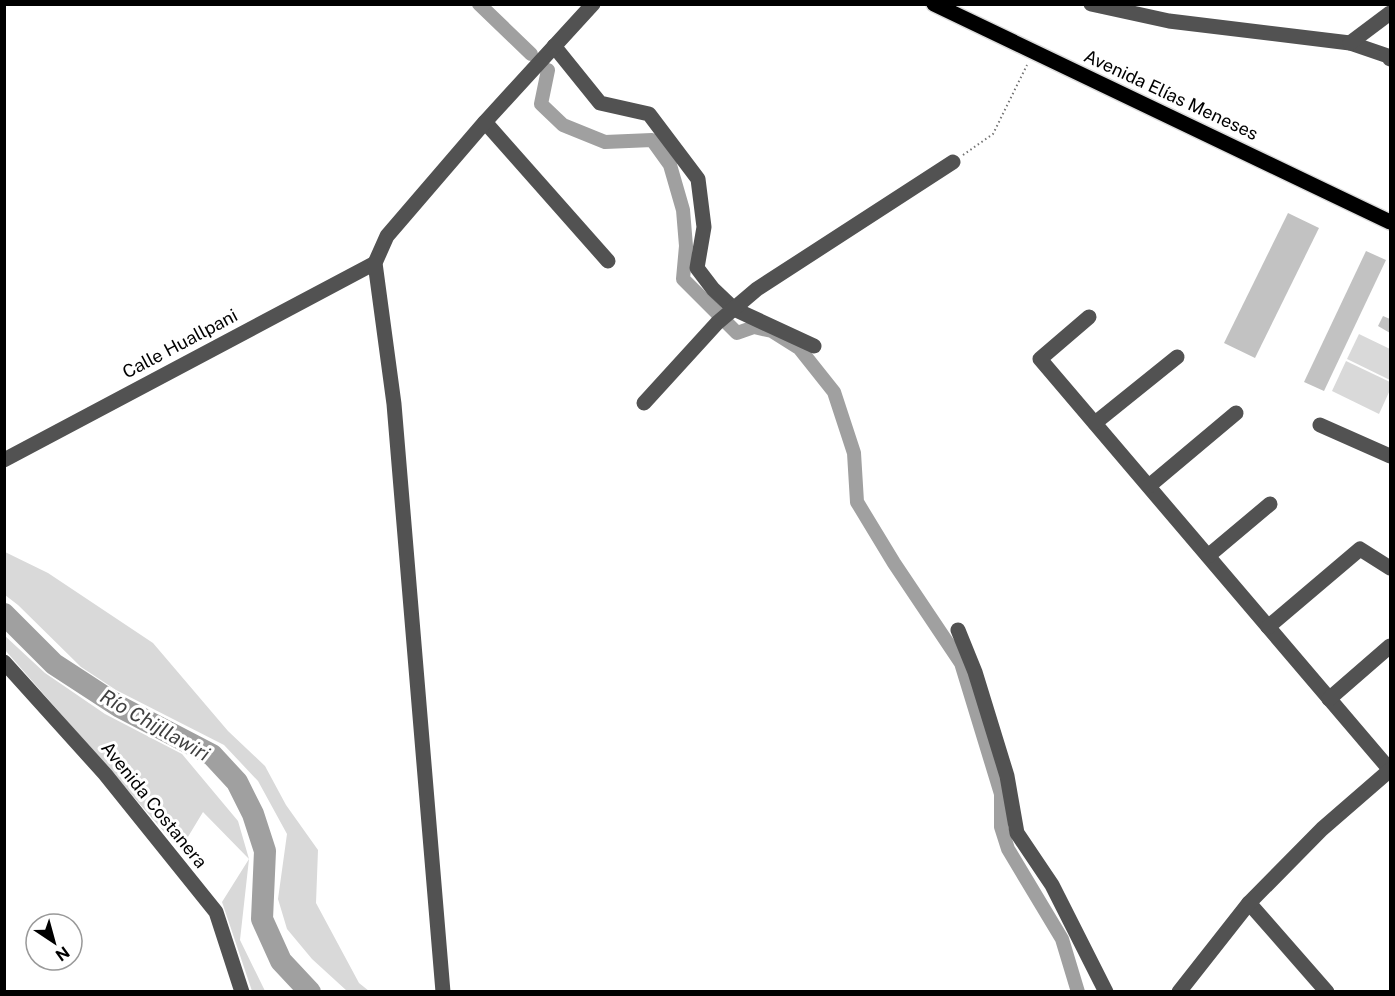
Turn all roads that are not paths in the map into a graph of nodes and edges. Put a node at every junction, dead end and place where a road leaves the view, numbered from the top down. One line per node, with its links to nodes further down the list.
1 (593, 4): 6 (street)
2 (934, 4): 10 (main road, Avenida Elías Meneses)
3 (1091, 4): 5 (street)
4 (1390, 13): 5 (street)
5 (1350, 43): 7 (street)
6 (554, 46): 8 (street); 13 (street)
7 (1390, 59)
8 (485, 122): 11 (street); 12 (street)
9 (953, 162): 13 (street)
10 (1390, 222)
11 (608, 261)
12 (375, 263): 22 (street, Calle Huallpani); 35 (street)
13 (726, 315): 15 (street); 17 (street)
14 (1089, 317): 19 (street)
15 (814, 346)
16 (1177, 357): 19 (street)
17 (644, 403)
18 (1236, 413): 23 (street)
19 (1095, 423): 23 (street)
20 (1320, 425): 21 (street)
21 (1390, 456)
22 (4, 460)
23 (1149, 486): 25 (street)
24 (1270, 504): 25 (street)
25 (1208, 556): 27 (street)
26 (1390, 568): 27 (street)
27 (1268, 627): 31 (street)
28 (957, 630): 36 (street)
29 (1390, 645): 31 (street)
30 (4, 662): 34 (street, Avenida Costanera)
31 (1329, 699): 32 (street)
32 (1390, 770): 33 (street)
33 (1249, 903): 37 (street); 38 (street)
34 (242, 992)
35 (443, 992)
36 (1106, 992)
37 (1179, 992)
38 (1327, 992)

